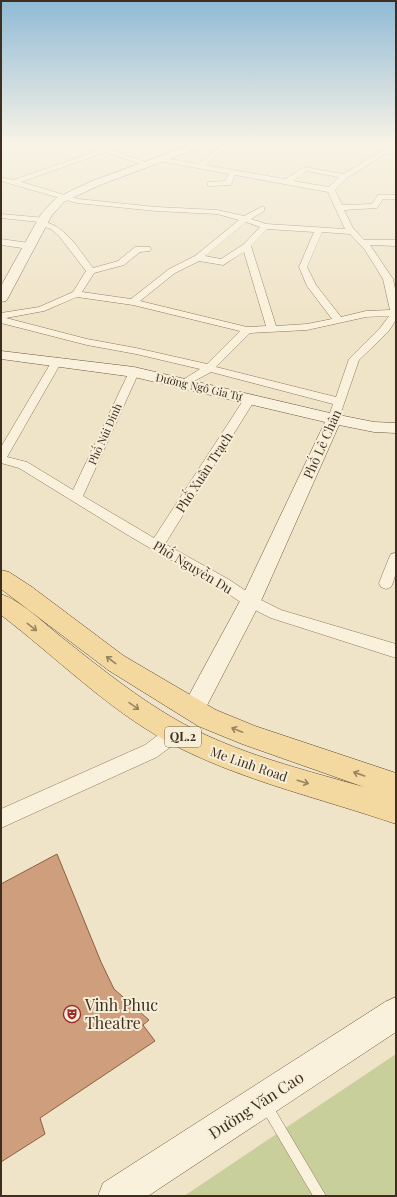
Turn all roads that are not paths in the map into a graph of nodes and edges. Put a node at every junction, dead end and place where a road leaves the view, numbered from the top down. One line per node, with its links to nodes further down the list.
1 (61, 200): 9 (street)
2 (73, 200): 8 (street)
3 (335, 200): 5 (street)
4 (379, 200): 5 (street)
5 (339, 208): 12 (street)
6 (261, 209): 8 (street)
7 (1, 216): 9 (street)
8 (243, 220): 10 (street); 20 (street)
9 (42, 222): 16 (street); 21 (street)
10 (265, 226): 11 (street); 17 (street)
11 (319, 230): 12 (street); 28 (street)
12 (352, 232): 15 (street)
13 (1, 242): 16 (street)
14 (396, 243): 15 (street)
15 (365, 245): 19 (street); 25 (street)
16 (29, 246): 23 (street)
17 (248, 246): 20 (street); 29 (street)
18 (147, 249): 21 (street)
19 (396, 249)
20 (198, 258): 24 (street)
21 (91, 271): 22 (street)
22 (76, 294): 24 (street); 26 (street)
23 (1, 298)
24 (134, 302): 30 (street)
25 (396, 313): 28 (street); 37 (street, Phố Lê Chân)
26 (1, 316)
27 (1, 320): 33 (street)
28 (338, 320): 29 (street)
29 (272, 329): 30 (street)
30 (247, 330): 33 (street)
31 (1, 355): 32 (street, Đường Ngô Gia Tự)
32 (57, 361): 34 (street, Đường Ngô Gia Tự); 39 (street)
33 (209, 368): 35 (street); 37 (street)
34 (134, 372): 35 (street, Đường Ngô Gia Tự); 40 (street, Phố Núi Đinh)
35 (185, 383): 36 (street, Đường Ngô Gia Tự)
36 (250, 398): 37 (street, Đường Ngô Gia Tự); 41 (street, Phố Xuân Trạch)
37 (337, 411): 38 (street, Đường Ngô Gia Tự); 45 (street, Phố Lê Chân)
38 (396, 428)
39 (1, 458): 40 (street, Phố Nguyễn Du)
40 (76, 497): 41 (street, Phố Nguyễn Du)
41 (157, 545): 45 (street, Phố Nguyễn Du)
42 (396, 558): 44 (street)
43 (1, 578): 48 (main road, Me Linh Road / QL.2, one-way to 43)
44 (386, 582)
45 (250, 601): 47 (street, Phố Nguyễn Du); 48 (street, Phố Lê Chân)
46 (1, 603): 49 (main road, Me Linh Road / QL.2, one-way to 49)
47 (396, 650)
48 (194, 710): 50 (main road, Me Linh Road / QL.2, one-way to 48)
49 (175, 733): 51 (main road, Me Linh Road / QL.2, one-way to 51); 52 (street)
50 (396, 786)
51 (396, 811)
52 (1, 819)
53 (396, 1014): 54 (street, Đường Văn Cao)
54 (263, 1100): 55 (street, Đường Văn Cao); 56 (lane)
55 (116, 1196)
56 (320, 1196)

